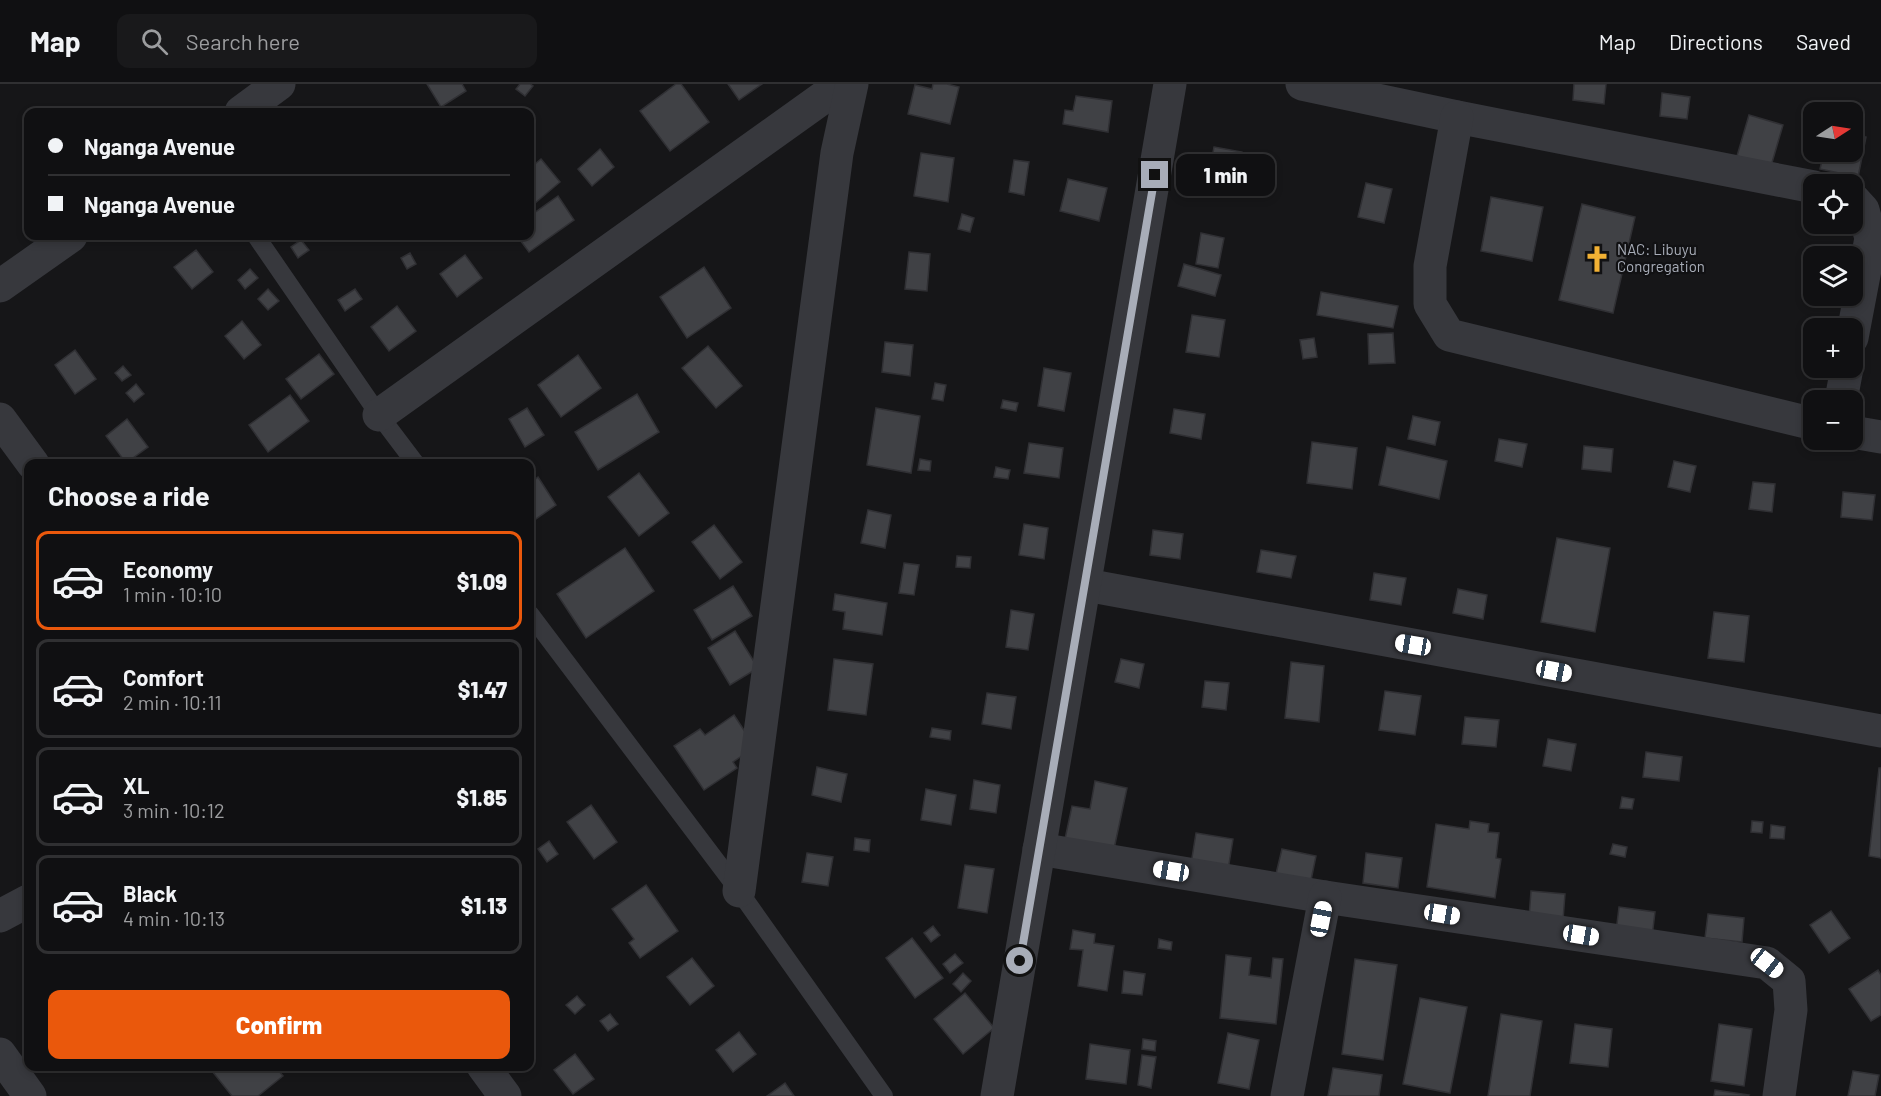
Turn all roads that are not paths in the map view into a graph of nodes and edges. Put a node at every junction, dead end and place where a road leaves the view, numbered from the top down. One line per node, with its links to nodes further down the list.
1 (279, 84): 6 (street)
2 (842, 84): 14 (street)
3 (852, 84): 25 (street)
4 (1170, 84): 21 (street)
5 (1302, 84): 7 (street)
6 (246, 108)
7 (1456, 117): 8 (street); 16 (street)
8 (1803, 185)
9 (1863, 210): 13 (street)
10 (65, 240): 12 (street)
11 (259, 240): 14 (lane)
12 (0, 286)
13 (1856, 318)
14 (379, 415): 20 (lane)
15 (0, 419): 19 (street)
16 (1803, 421)
17 (1863, 434): 18 (street)
18 (1881, 437)
19 (29, 459)
20 (412, 459)
21 (1086, 585): 23 (street); 24 (street)
22 (534, 619): 25 (lane)
23 (1881, 731)
24 (1039, 849): 26 (street); 34 (street)
25 (739, 891): 33 (lane)
26 (1325, 897): 35 (street); 36 (street)
27 (24, 903): 28 (street)
28 (0, 916)
29 (0, 1054): 31 (street)
30 (487, 1071): 32 (street)
31 (30, 1096)
32 (505, 1096)
33 (884, 1096)
34 (997, 1096)
35 (1287, 1096)
36 (1779, 1096)

